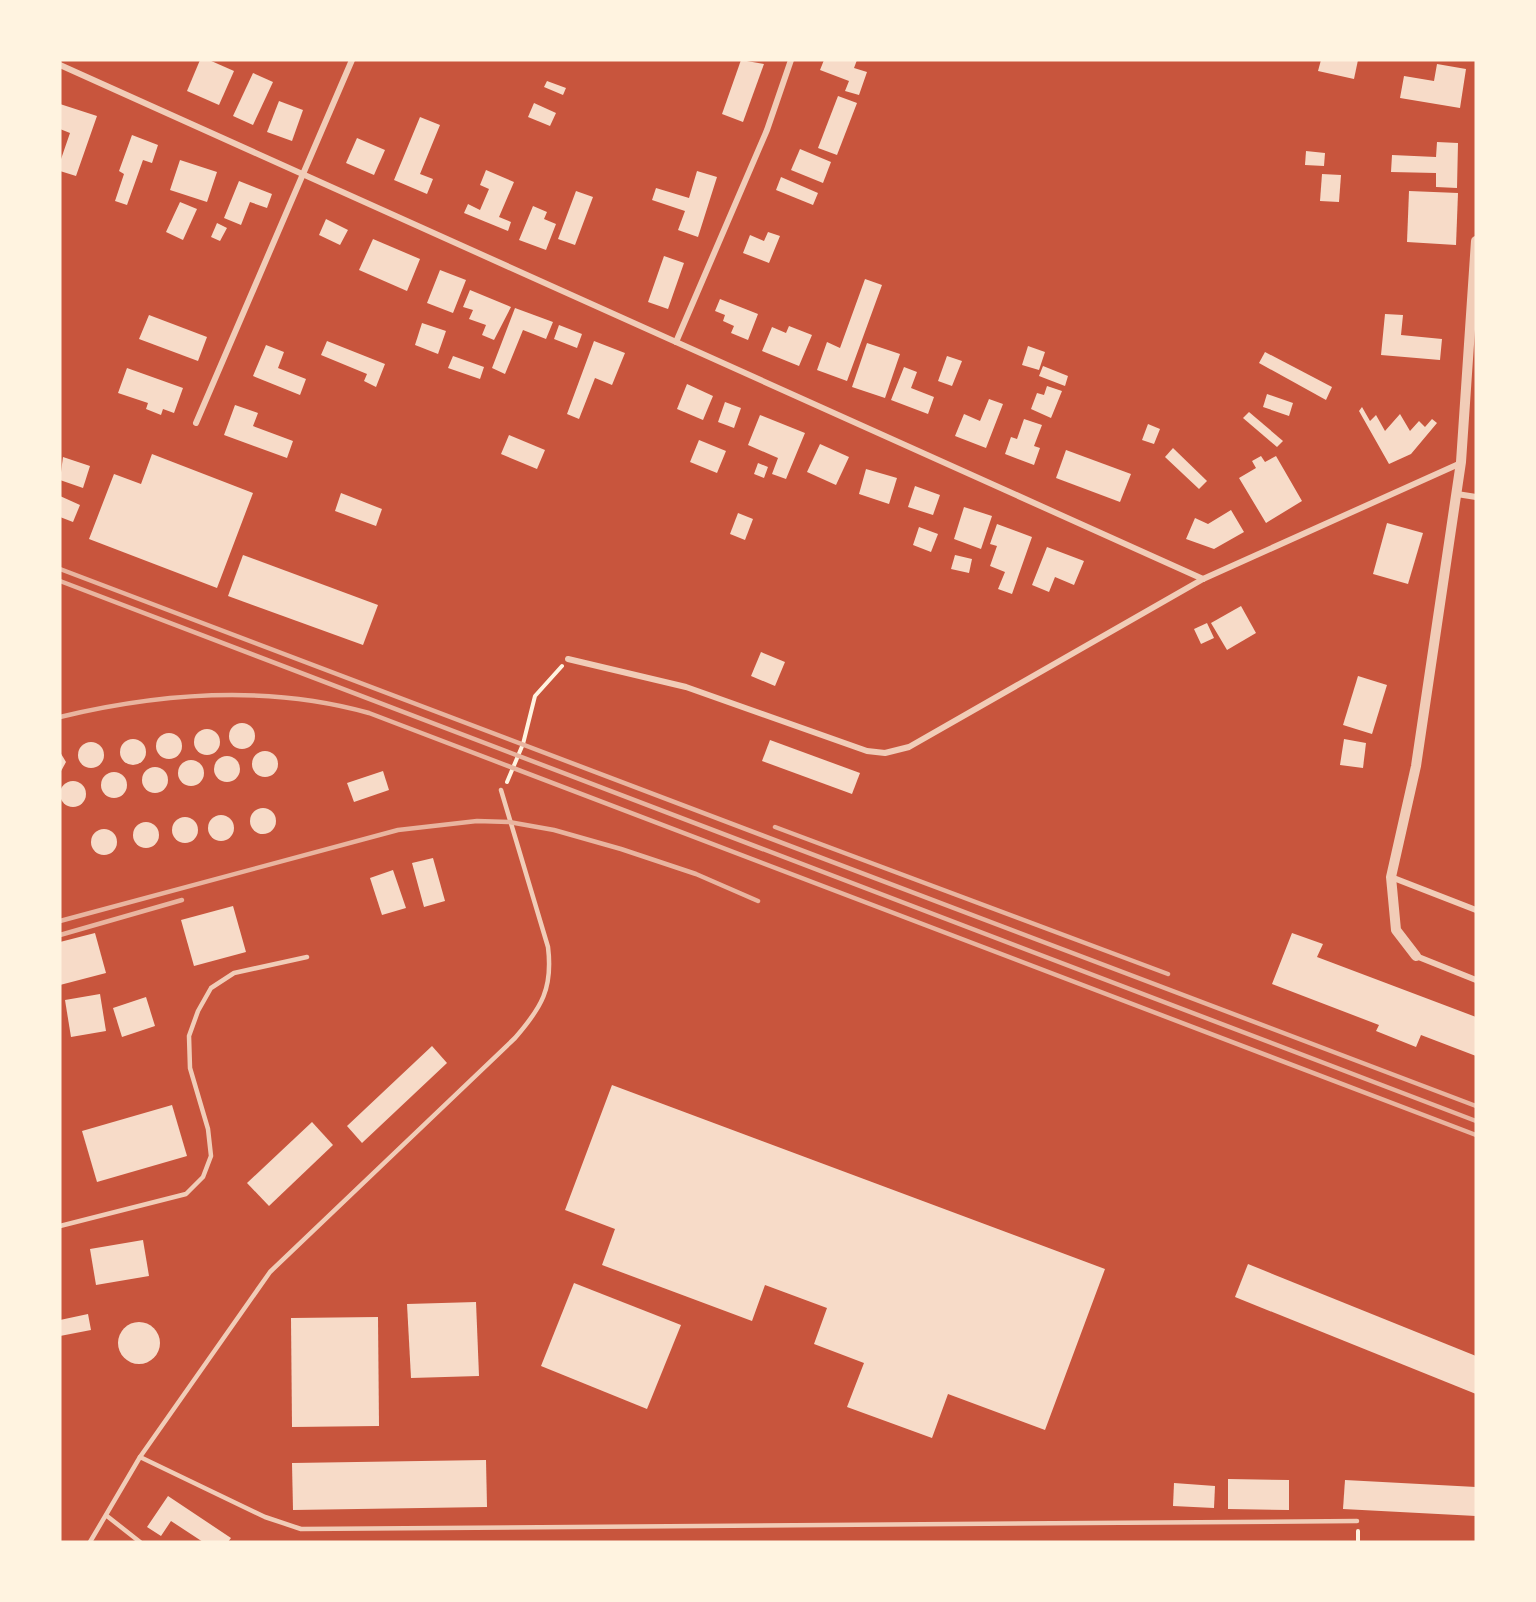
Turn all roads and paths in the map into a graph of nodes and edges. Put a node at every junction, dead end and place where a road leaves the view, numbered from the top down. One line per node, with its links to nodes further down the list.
1 (352, 60): 4 (street)
2 (791, 60): 6 (street)
3 (60, 66): 4 (street)
4 (301, 176): 6 (street); 7 (street)
5 (1476, 241): 8 (street)
6 (676, 342): 11 (street)
7 (196, 423)
8 (1461, 462): 9 (street); 11 (street)
9 (1457, 494): 10 (street); 14 (street)
10 (1476, 496)
11 (1203, 579): 12 (street)
12 (568, 659): 13 (path)
13 (501, 790): 20 (lane)
14 (1391, 877): 15 (street); 16 (street)
15 (1476, 910)
16 (1416, 956): 18 (street)
17 (307, 957): 19 (lane)
18 (1476, 980)
19 (60, 1226)
20 (140, 1457): 21 (lane); 22 (lane)
21 (107, 1516): 23 (lane); 24 (lane)
22 (1358, 1521)
23 (90, 1542)
24 (140, 1542)

